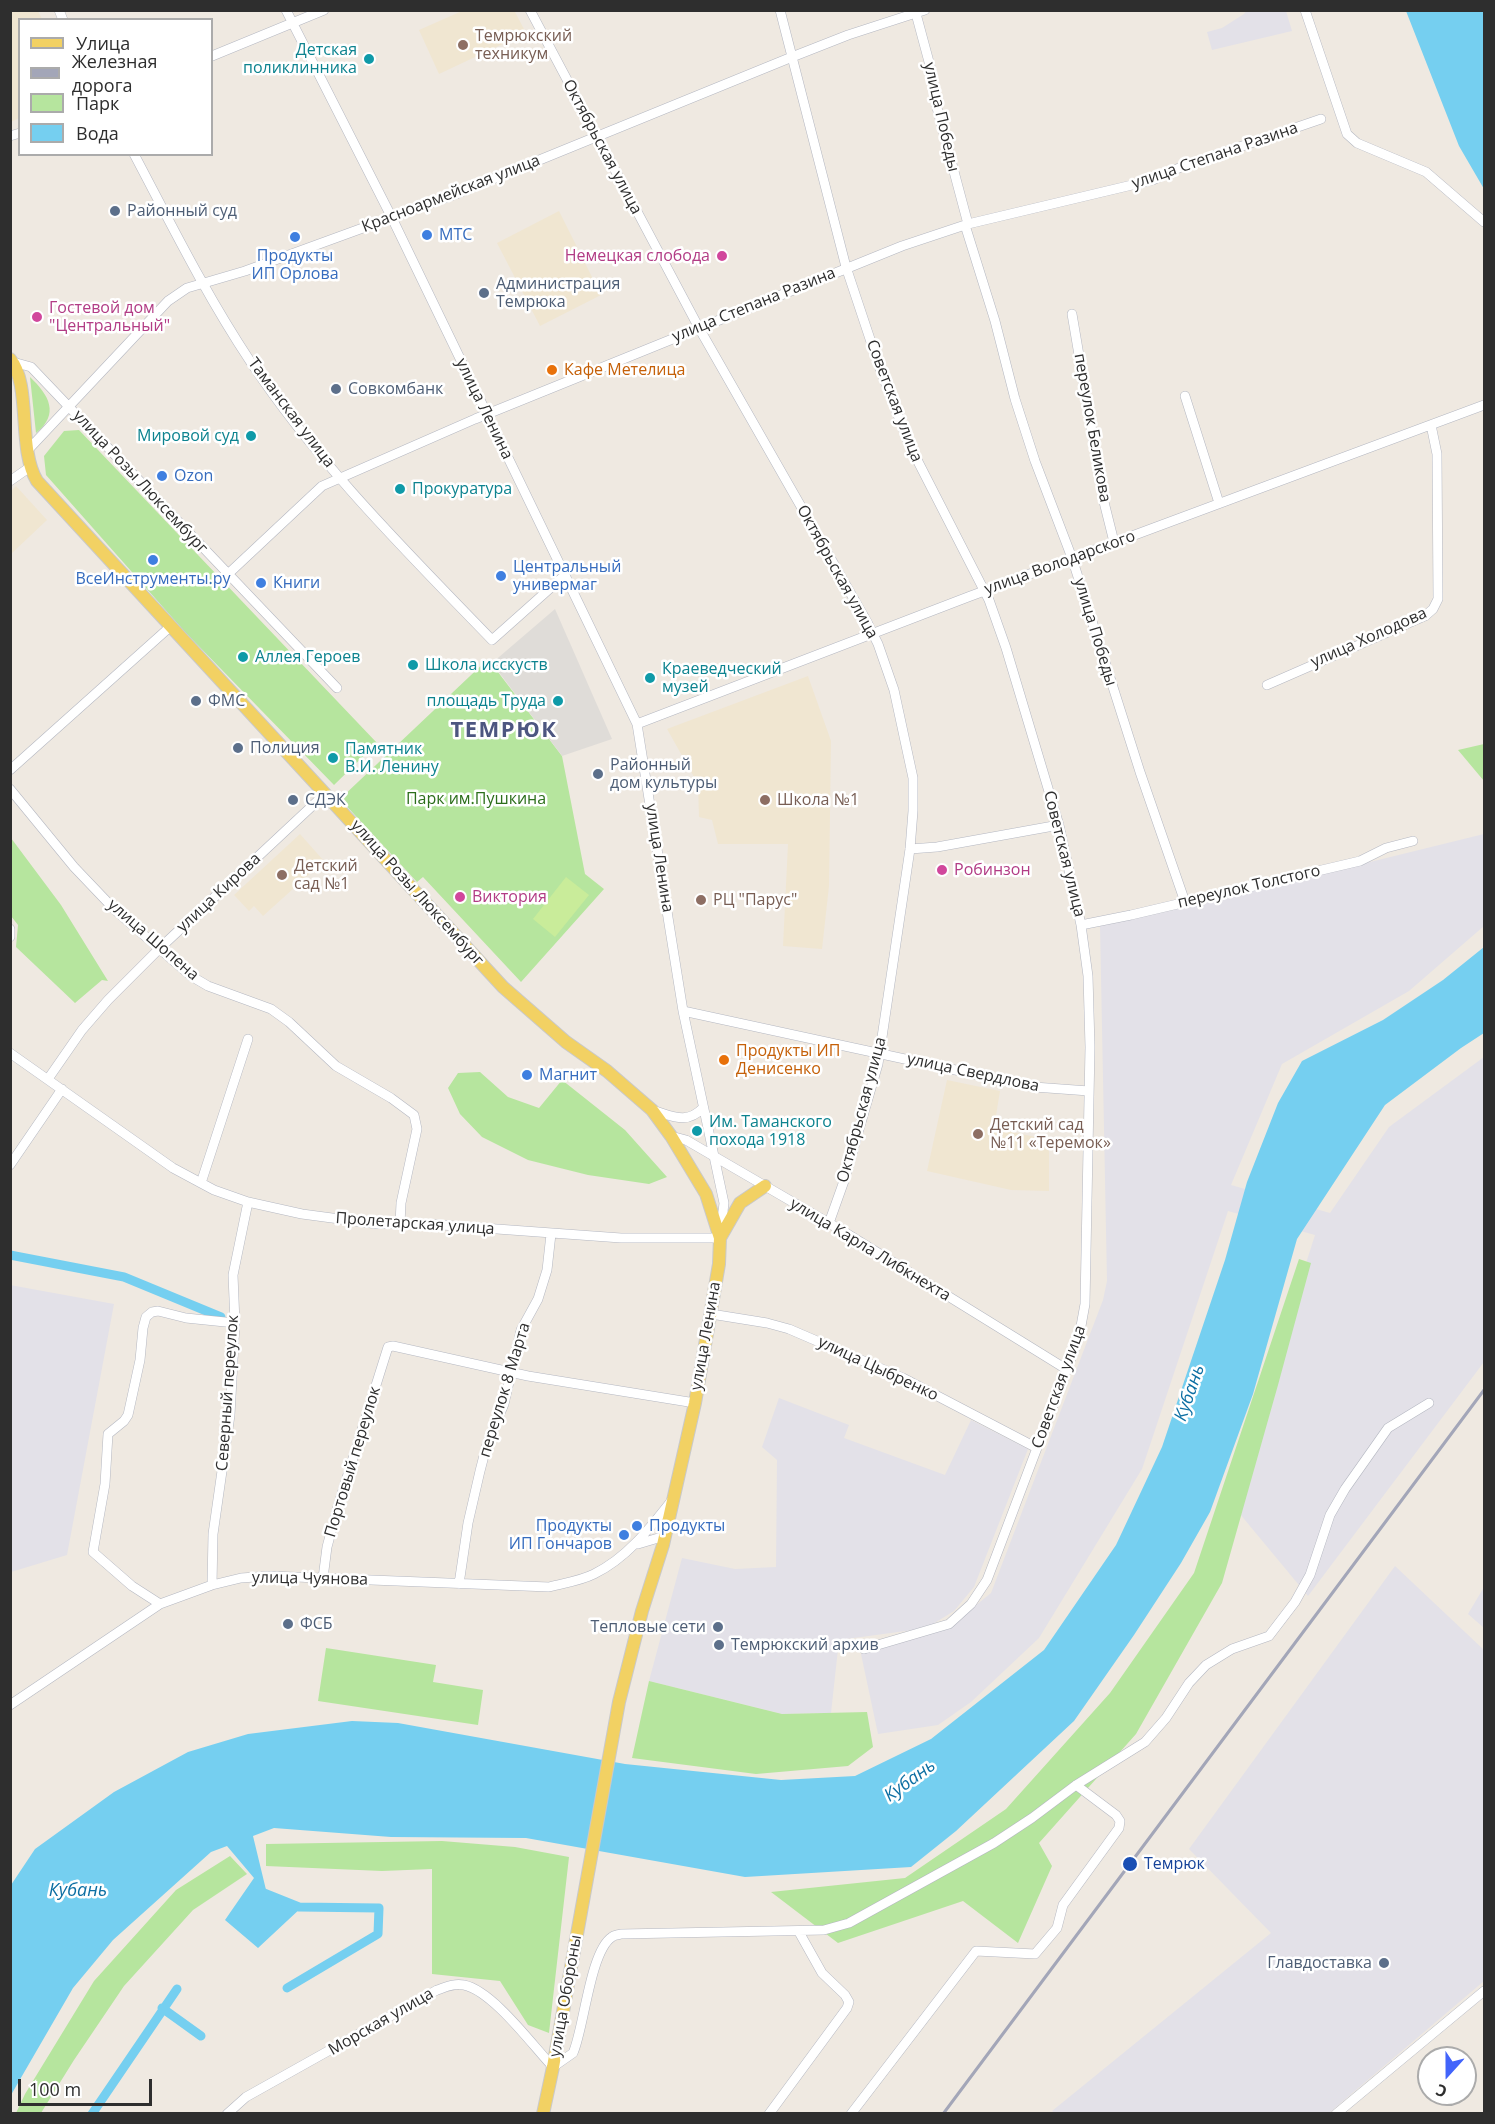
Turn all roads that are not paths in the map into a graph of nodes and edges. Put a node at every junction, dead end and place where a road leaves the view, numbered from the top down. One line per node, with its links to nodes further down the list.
1 (286, 10): 7 (street, улица Ленина)
2 (324, 10): 7 (street)
3 (530, 10): 11 (street, Октябрьская улица)
4 (780, 10): 9 (street, Советская улица)
5 (1305, 10): 14 (street)
6 (919, 11): 9 (street, Красноармейская улица); 15 (street, улица Победы)
7 (293, 24): 8 (street); 13 (street, улица Ленина)
8 (213, 56)
9 (792, 57): 11 (street, Красноармейская улица); 16 (street, Советская улица)
10 (1321, 119): 15 (street, улица Степана Разина)
11 (597, 137): 13 (street, Красноармейская улица); 19 (street, Октябрьская улица)
12 (135, 156): 17 (street, Таманская улица)
13 (392, 218): 17 (street, Красноармейская улица); 24 (street, улица Ленина)
14 (1485, 222)
15 (966, 224): 16 (street, улица Степана Разина); 32 (street, улица Победы)
16 (846, 267): 19 (street, улица Степана Разина); 35 (street, Советская улица)
17 (203, 284): 23 (street, Красноармейская улица); 28 (street, Таманская улица)
18 (1072, 314): 31 (street, переулок Беликова)
19 (699, 328): 24 (street, улица Степана Разина); 37 (street, Октябрьская улица)
20 (12, 361): 23 (street, улица Розы Люксембург); 26 (main road, улица Розы Люксембург)
21 (1185, 396): 30 (street)
22 (1485, 405): 25 (street, улица Володарского)
23 (68, 407): 26 (street, Красноармейская улица); 33 (street, улица Розы Люксембург)
24 (486, 415): 28 (street, улица Степана Разина); 34 (street, улица Ленина)
25 (1431, 425): 30 (street, улица Володарского); 38 (street, улица Холодова)
26 (27, 451): 27 (main road, улица Розы Люксембург)
27 (30, 467): 29 (street); 36 (main road, улица Розы Люксембург)
28 (340, 478): 33 (street, улица Степана Разина); 34 (street, Таманская улица)
29 (10, 481)
30 (1219, 503): 31 (street, улица Володарского)
31 (1114, 542): 32 (street, улица Володарского)
32 (1072, 558): 35 (street, улица Володарского); 47 (street, улица Победы)
33 (227, 575): 39 (street, улица Розы Люксембург)
34 (565, 575): 40 (street, улица Ленина)
35 (985, 591): 37 (street, улица Володарского); 44 (street, Советская улица)
36 (171, 626): 41 (street); 43 (main road, улица Розы Люксембург)
37 (873, 633): 40 (street, улица Володарского); 46 (street, Октябрьская улица)
38 (1267, 685)
39 (337, 688)
40 (637, 724): 50 (street, улица Ленина)
41 (10, 770)
42 (10, 789): 49 (street, улица Шопена)
43 (326, 793): 49 (street, улица Кирова); 58 (main road, улица Розы Люксембург)
44 (1059, 825): 46 (street); 48 (street, Советская улица)
45 (1413, 841): 47 (street, переулок Толстого)
46 (910, 849): 53 (street, Октябрьская улица)
47 (1185, 902): 48 (street, переулок Толстого)
48 (1081, 925): 56 (street, Советская улица)
49 (160, 948): 54 (street, улица Кирова); 66 (street, улица Шопена)
50 (683, 1011): 53 (street, улица Свердлова); 57 (street, улица Ленина)
51 (248, 1039): 62 (street)
52 (10, 1053): 54 (street, Пролетарская улица)
53 (880, 1053): 56 (street, улица Свердлова); 65 (street, Октябрьская улица)
54 (48, 1079): 55 (street, Пролетарская улица)
55 (62, 1089): 61 (street); 62 (street, Пролетарская улица)
56 (1089, 1091): 71 (street, Советская улица)
57 (703, 1108): 58 (street); 60 (street, улица Ленина)
58 (652, 1110): 59 (main road, улица Розы Люксембург)
59 (671, 1136): 60 (street, улица Карла Либкнехта); 68 (main road, улица Розы Люксембург)
60 (715, 1158): 63 (street, улица Карла Либкнехта); 68 (street, улица Ленина)
61 (10, 1165)
62 (201, 1183): 64 (street, Пролетарская улица)
63 (765, 1186): 65 (street, улица Карла Либкнехта); 68 (main road)
64 (248, 1202): 66 (street, Пролетарская улица); 70 (street, Северный переулок)
65 (829, 1223): 71 (street, улица Карла Либкнехта)
66 (400, 1224): 67 (street, Пролетарская улица)
67 (551, 1234): 68 (street, Пролетарская улица); 72 (street, переулок 8 Марта)
68 (720, 1238): 69 (main road, улица Ленина)
69 (711, 1314): 73 (main road, улица Ленина); 75 (street, улица Цыбренко)
70 (235, 1323): 81 (street, Северный переулок); 82 (street)
71 (1066, 1370): 75 (street, Советская улица)
72 (512, 1371): 73 (street); 79 (street, Портовый переулок); 80 (street, переулок 8 Марта)
73 (695, 1403): 76 (main road, улица Ленина)
74 (1429, 1403): 86 (street)
75 (1037, 1448): 83 (street, Советская улица)
76 (675, 1496): 77 (main road, улица Ленина); 78 (street, улица Чуянова)
77 (665, 1536): 78 (street, улица Чуянова); 85 (main road, улица Ленина)
78 (633, 1546): 80 (street, улица Чуянова)
79 (323, 1578): 80 (street, улица Чуянова); 81 (street, улица Чуянова)
80 (459, 1584)
81 (212, 1585): 82 (street, улица Чуянова)
82 (160, 1604): 84 (street, улица Чуянова)
83 (864, 1648)
84 (10, 1705)
85 (613, 1733): 89 (main road, улица Обороны)
86 (1076, 1785): 87 (street); 93 (street)
87 (799, 1932): 89 (street); 92 (street)
88 (1485, 1991): 94 (street)
89 (553, 2067): 90 (street, Морская улица); 91 (main road, улица Обороны)
90 (226, 2114)
91 (543, 2114)
92 (769, 2114)
93 (851, 2114)
94 (1336, 2114)

